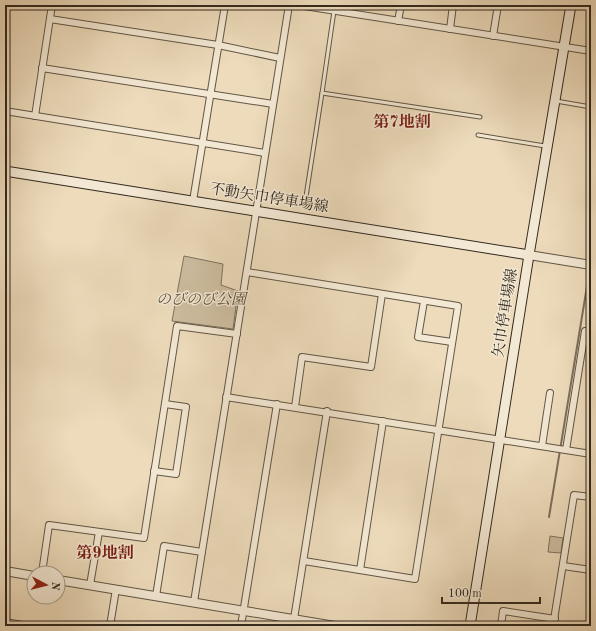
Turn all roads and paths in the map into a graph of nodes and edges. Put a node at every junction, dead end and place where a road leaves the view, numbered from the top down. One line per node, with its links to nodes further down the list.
1 (52, 5): 10 (street)
2 (224, 5): 14 (street)
3 (289, 5): 17 (street)
4 (298, 5): 9 (street)
5 (401, 5): 11 (street)
6 (453, 5): 12 (street)
7 (498, 5): 13 (street)
8 (571, 5): 15 (main road, 矢巾停車場線)
9 (335, 11): 11 (street); 19 (lane)
10 (50, 19): 14 (street); 18 (street)
11 (398, 21): 12 (street)
12 (450, 29): 13 (street)
13 (493, 36): 15 (street)
14 (218, 45): 17 (street); 20 (street)
15 (564, 46): 16 (street); 21 (main road, 矢巾停車場線)
16 (591, 51)
17 (280, 58): 22 (street)
18 (42, 68): 20 (street); 25 (street)
19 (322, 93): 26 (lane); 33 (lane)
20 (210, 95): 22 (street); 28 (street)
21 (555, 101): 23 (lane); 29 (main road, 矢巾停車場線)
22 (273, 104): 30 (street)
23 (591, 107)
24 (5, 111): 25 (street)
25 (35, 116): 28 (street)
26 (480, 117)
27 (478, 135): 29 (lane)
28 (202, 143): 30 (street); 32 (street)
29 (547, 146): 35 (main road, 矢巾停車場線)
30 (265, 153): 34 (street)
31 (5, 171): 32 (main road, 不動矢巾停車場線)
32 (193, 201): 34 (main road, 不動矢巾停車場線)
33 (305, 203)
34 (255, 212): 35 (main road, 不動矢巾停車場線); 37 (street)
35 (529, 255): 36 (street); 51 (main road, 矢巾停車場線)
36 (589, 265)
37 (247, 272): 38 (street); 41 (street)
38 (382, 294): 39 (street); 47 (street)
39 (424, 300): 42 (street); 42 (street)
40 (585, 331): 53 (street)
41 (236, 334): 44 (street); 45 (street)
42 (452, 342): 50 (street)
43 (550, 393): 52 (street)
44 (226, 397): 46 (street); 58 (street)
45 (165, 404): 55 (street); 55 (street)
46 (277, 404): 47 (street); 71 (street)
47 (295, 407): 48 (street)
48 (327, 412): 49 (street); 59 (street)
49 (383, 421): 50 (street); 62 (street)
50 (438, 430): 51 (street); 62 (street)
51 (500, 439): 52 (street); 80 (main road, 矢巾停車場線)
52 (542, 446): 53 (street)
53 (562, 449): 54 (street)
54 (591, 454)
55 (154, 471): 57 (street)
56 (591, 497): 61 (street)
57 (98, 532): 60 (street); 67 (street)
58 (202, 552): 69 (street); 70 (street)
59 (304, 560): 62 (street); 73 (street)
60 (43, 565)
61 (563, 566): 63 (street); 74 (street)
62 (360, 570)
63 (591, 570)
64 (5, 571): 65 (street)
65 (26, 575)
66 (66, 581): 67 (street)
67 (90, 585): 68 (street)
68 (116, 589): 69 (street); 77 (street)
69 (156, 596): 70 (street)
70 (194, 602): 71 (street)
71 (243, 611): 73 (street); 78 (street)
72 (591, 617): 83 (street)
73 (294, 619): 79 (street)
74 (555, 619): 81 (street); 82 (street)
75 (5, 622): 76 (street)
76 (28, 626)
77 (110, 626)
78 (241, 626)
79 (335, 626)
80 (470, 626)
81 (501, 626)
82 (554, 626)
83 (590, 626)

